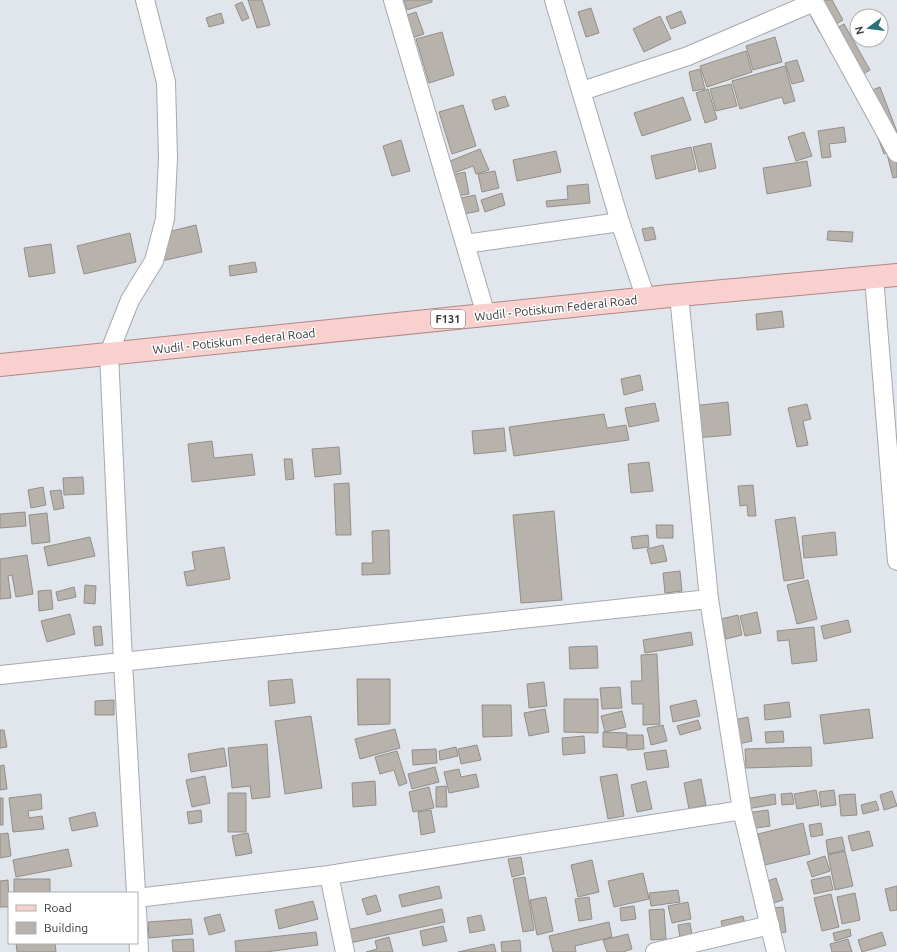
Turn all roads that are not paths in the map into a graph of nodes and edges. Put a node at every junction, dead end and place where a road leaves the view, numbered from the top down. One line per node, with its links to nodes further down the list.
1 (145, 0): 14 (street)
2 (393, 0): 8 (street)
3 (554, 0): 5 (street)
4 (814, 1): 5 (street); 6 (street)
5 (582, 91): 7 (street)
6 (897, 154)
7 (620, 222): 8 (street); 12 (street)
8 (465, 244): 13 (street)
9 (897, 275): 10 (main road, Wudil - Potiskum Federal Road / F131)
10 (874, 277): 11 (main road, Wudil - Potiskum Federal Road / F131); 16 (street)
11 (679, 295): 12 (main road, Wudil - Potiskum Federal Road / F131); 17 (street)
12 (646, 299): 13 (main road, Wudil - Potiskum Federal Road / F131)
13 (486, 315): 14 (main road, Wudil - Potiskum Federal Road / F131)
14 (109, 354): 15 (main road, Wudil - Potiskum Federal Road / F131); 18 (street)
15 (0, 365)
16 (897, 561)
17 (709, 599): 18 (street); 20 (street)
18 (123, 662): 19 (street); 22 (street)
19 (0, 674)
20 (742, 810): 21 (street); 25 (street)
21 (329, 875): 23 (street); 27 (street)
22 (136, 892)
23 (138, 898)
24 (138, 923): 26 (street)
25 (770, 926): 28 (street); 29 (street)
26 (140, 952)
27 (344, 952)
28 (655, 952)
29 (776, 952)

